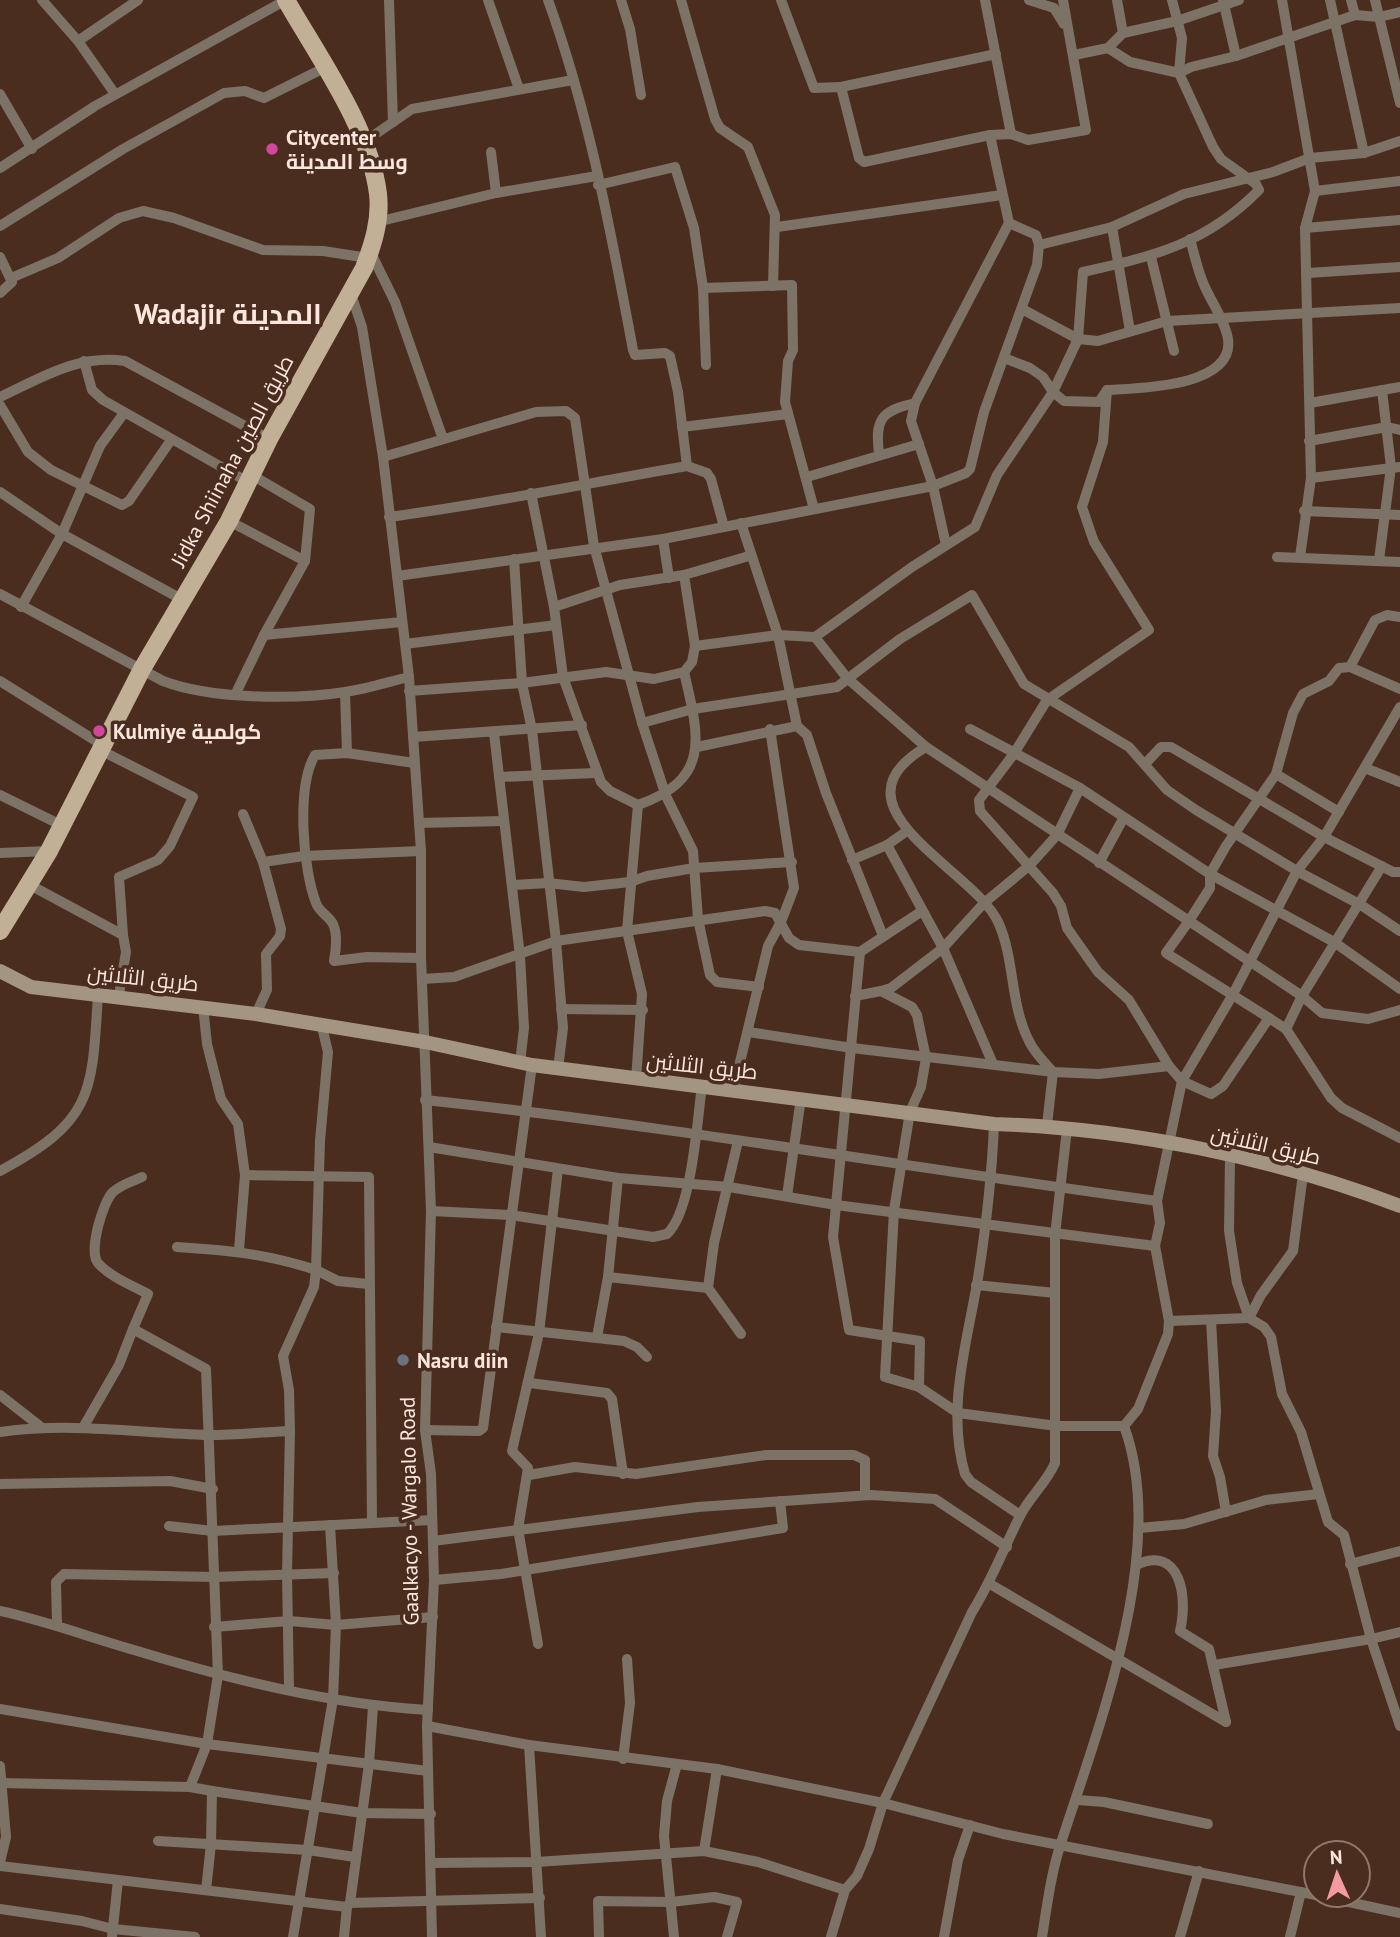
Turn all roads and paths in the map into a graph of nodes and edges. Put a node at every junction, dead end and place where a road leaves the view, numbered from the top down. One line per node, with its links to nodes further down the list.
1 (42, 0): 29 (street)
2 (138, 0): 29 (street)
3 (286, 0): 34 (main road, Jidka Shiinaha طريق الصين); 40 (street)
4 (389, 0): 43 (street)
5 (488, 0): 38 (street)
6 (548, 0): 36 (street)
7 (681, 0): 63 (street)
8 (781, 0): 37 (street)
9 (985, 0): 31 (street)
10 (1028, 0): 26 (street)
11 (1063, 0): 26 (street)
12 (1116, 0): 27 (street)
13 (1172, 0): 24 (street)
14 (1240, 0): 20 (street)
15 (1282, 0): 28 (street)
16 (1330, 0): 25 (street)
17 (1351, 0): 22 (street)
18 (1374, 0): 23 (street)
19 (624, 1): 41 (street)
20 (1224, 2): 24 (street); 33 (street)
21 (1400, 12): 23 (street)
22 (1355, 15): 23 (street); 25 (street)
23 (1379, 17): 42 (street)
24 (1177, 21): 27 (street); 35 (street)
25 (1335, 21): 28 (street); 50 (street)
26 (1068, 29): 32 (street)
27 (1123, 33): 30 (street)
28 (1291, 36): 33 (street); 51 (street)
29 (78, 41): 40 (street)
30 (1108, 48): 32 (street); 35 (street)
31 (996, 54): 37 (street); 44 (street)
32 (1074, 55): 44 (street)
33 (1237, 56): 35 (street)
34 (324, 68): 47 (main road, Jidka Shiinaha طريق الصين); 62 (street)
35 (1179, 74): 53 (street)
36 (573, 80): 38 (street); 54 (street)
37 (841, 87): 45 (street)
38 (519, 89): 43 (street)
39 (0, 94): 48 (street)
40 (115, 94): 48 (street)
41 (641, 95)
42 (1400, 103)
43 (393, 122): 47 (street)
44 (1012, 134): 45 (street)
45 (990, 135): 58 (street)
46 (1400, 141): 50 (street)
47 (364, 142): 60 (main road, Jidka Shiinaha طريق الصين)
48 (32, 149): 52 (street)
49 (491, 152): 57 (street)
50 (1364, 153): 51 (street)
51 (1310, 158): 53 (street); 56 (street)
52 (0, 168)
53 (1247, 177): 64 (street); 66 (street)
54 (598, 181): 57 (street); 76 (street); 100 (street)
55 (1400, 181): 56 (street)
56 (1315, 191): 65 (street)
57 (496, 193): 60 (street)
58 (1002, 195): 61 (street); 63 (street)
59 (1400, 220): 65 (street)
60 (377, 222): 68 (main road, Jidka Shiinaha طريق الصين)
61 (1009, 223): 67 (street); 95 (street)
62 (0, 226)
63 (777, 227): 75 (street)
64 (1112, 227): 67 (street); 71 (street)
65 (1306, 228): 73 (street)
66 (1190, 239): 70 (street); 82 (street)
67 (1039, 245): 80 (street)
68 (369, 255): 74 (street); 77 (main road, Jidka Shiinaha طريق الصين); 104 (street)
69 (0, 257): 74 (street)
70 (1151, 257): 71 (street); 83 (street)
71 (1117, 264): 84 (street); 85 (street)
72 (1400, 267): 73 (street)
73 (1308, 273): 81 (street)
74 (11, 278): 78 (street)
75 (773, 286): 76 (street); 99 (street)
76 (703, 288): 89 (street)
77 (350, 290): 103 (main road, Jidka Shiinaha طريق الصين); 109 (street, Gaalkacyo - Wargalo Road)
78 (0, 293)
79 (1400, 308): 81 (street)
80 (1021, 309): 85 (street); 87 (street)
81 (1307, 315): 82 (street); 96 (street)
82 (1218, 318): 83 (street); 91 (street)
83 (1167, 321): 84 (street); 86 (street)
84 (1130, 331): 85 (street)
85 (1078, 339): 93 (street)
86 (1174, 351)
87 (1004, 358): 93 (street); 117 (street)
88 (84, 361): 94 (street); 98 (street); 103 (street)
89 (706, 365)
90 (1400, 387): 92 (street)
91 (1107, 390): 93 (street); 171 (street)
92 (1382, 390): 96 (street); 101 (street)
93 (1053, 392): 130 (street)
94 (0, 397)
95 (915, 403): 107 (street); 108 (street)
96 (1310, 403): 106 (street)
97 (0, 405): 116 (street)
98 (124, 413): 105 (street); 116 (street)
99 (788, 414): 100 (street); 112 (street)
100 (682, 427): 110 (street)
101 (1387, 428): 102 (street); 106 (street); 111 (street)
102 (1400, 430)
103 (269, 439): 114 (main road, Jidka Shiinaha طريق الصين)
104 (443, 439): 109 (street); 115 (street)
105 (171, 440): 114 (street); 116 (street)
106 (1309, 441): 113 (street)
107 (919, 444): 108 (street); 117 (street)
108 (879, 454): 112 (street)
109 (383, 457): 124 (street, Gaalkacyo - Wargalo Road)
110 (687, 467): 115 (street); 127 (street)
111 (1395, 467): 113 (street); 122 (street)
112 (807, 477): 120 (street)
113 (1311, 478): 121 (street)
114 (250, 479): 125 (main road, Jidka Shiinaha طريق الصين); 138 (street)
115 (583, 484): 119 (street); 131 (street)
116 (82, 486): 128 (street)
117 (933, 486): 120 (street); 130 (street)
118 (0, 492): 128 (street)
119 (531, 493): 124 (street); 132 (street)
120 (814, 509): 126 (street)
121 (1304, 511): 122 (street); 135 (street)
122 (1384, 513): 123 (street); 137 (street)
123 (1400, 515)
124 (389, 517): 141 (street, Gaalkacyo - Wargalo Road)
125 (229, 521): 138 (street); 145 (main road, Jidka Shiinaha طريق الصين)
126 (741, 523): 127 (street); 133 (street)
127 (724, 527): 129 (street)
128 (62, 534): 145 (street); 146 (street)
129 (663, 539): 131 (street); 142 (street)
130 (946, 545): 154 (street)
131 (594, 547): 132 (street); 143 (street)
132 (542, 555): 136 (street); 147 (street)
133 (749, 556): 140 (street); 153 (street)
134 (1277, 557): 135 (street)
135 (1300, 557): 137 (street)
136 (514, 559): 141 (street); 151 (street)
137 (1379, 560): 139 (street)
138 (305, 561): 152 (street)
139 (1400, 562)
140 (684, 575): 142 (street); 156 (street)
141 (397, 576): 149 (street, Gaalkacyo - Wargalo Road)
142 (669, 578): 143 (street)
143 (607, 589): 147 (street); 160 (street)
144 (0, 594): 146 (street)
145 (183, 600): 158 (main road, Jidka Shiinaha طريق الصين)
146 (21, 607): 158 (street)
147 (554, 607): 150 (street)
148 (1400, 617): 157 (street)
149 (402, 622): 152 (street); 155 (street, Gaalkacyo - Wargalo Road)
150 (556, 625): 151 (street); 162 (street)
151 (520, 630): 155 (street); 165 (street)
152 (264, 635): 169 (street)
153 (778, 635): 154 (street); 156 (street); 170 (street)
154 (814, 637): 163 (street)
155 (405, 644): 161 (street, Gaalkacyo - Wargalo Road)
156 (695, 646): 159 (street)
157 (1350, 667): 166 (street); 191 (street)
158 (142, 669): 169 (street); 184 (main road, Jidka Shiinaha طريق الصين)
159 (684, 672): 160 (street); 173 (street)
160 (628, 676): 162 (street); 174 (street)
161 (409, 677): 167 (street, Gaalkacyo - Wargalo Road); 168 (street)
162 (563, 677): 165 (street); 175 (street)
163 (847, 678): 170 (street); 171 (street); 183 (street)
164 (0, 681): 184 (street)
165 (522, 683): 167 (street); 179 (street)
166 (1400, 689)
167 (409, 691): 181 (street, Gaalkacyo - Wargalo Road)
168 (345, 692): 169 (street); 185 (street)
169 (236, 693)
170 (792, 693): 173 (street); 176 (street)
171 (1046, 700): 186 (street); 188 (street)
172 (1400, 707): 189 (street)
173 (693, 709): 174 (street); 182 (street)
174 (642, 723): 198 (street)
175 (582, 725): 179 (street); 190 (street)
176 (797, 726): 177 (street); 216 (street)
177 (770, 729): 182 (street); 218 (street)
178 (970, 729): 186 (street)
179 (532, 730): 180 (street); 192 (street)
180 (494, 733): 181 (street); 193 (street)
181 (412, 737): 187 (street, Gaalkacyo - Wargalo Road)
182 (697, 747): 198 (street)
183 (926, 747): 196 (street); 207 (street)
184 (103, 748): 206 (main road, Jidka Shiinaha طريق الصين); 240 (street)
185 (347, 753): 187 (street); 215 (street)
186 (1013, 755): 195 (street); 196 (street)
187 (414, 762): 205 (street, Gaalkacyo - Wargalo Road)
188 (1145, 764): 199 (street); 208 (street)
189 (1365, 768): 194 (street); 201 (street)
190 (596, 773): 192 (street); 200 (street)
191 (1276, 774): 199 (street); 201 (street)
192 (536, 775): 193 (street); 227 (street)
193 (499, 777): 204 (street)
194 (1400, 782)
195 (1080, 788): 203 (street); 209 (street)
196 (990, 789): 209 (street); 220 (street)
197 (0, 795): 206 (street)
198 (666, 796): 200 (street); 222 (street)
199 (1261, 797): 208 (street); 210 (street)
200 (638, 805): 226 (street)
201 (1339, 812): 210 (street)
202 (243, 814): 217 (street)
203 (1123, 819): 219 (street); 225 (street)
204 (503, 821): 205 (street); 229 (street)
205 (419, 823): 213 (street, Gaalkacyo - Wargalo Road)
206 (61, 825): 212 (main road, Jidka Shiinaha طريق الصين)
207 (908, 831): 211 (street); 230 (street)
208 (1234, 834): 223 (street); 225 (street)
209 (1056, 835): 219 (street); 220 (street)
210 (1324, 837): 221 (street); 223 (street)
211 (887, 845): 216 (street); 232 (street)
212 (49, 851): 214 (street); 228 (main road, Jidka Shiinaha طريق الصين)
213 (421, 852): 215 (street); 247 (street, Gaalkacyo - Wargalo Road)
214 (0, 853)
215 (304, 856): 217 (street); 247 (street)
216 (852, 860): 241 (street)
217 (263, 862): 263 (street)
218 (792, 862): 222 (street); 236 (street)
219 (1099, 863): 235 (street)
220 (1030, 865): 230 (street); 273 (street)
221 (1382, 866): 224 (street); 231 (street)
222 (694, 869): 226 (street); 234 (street)
223 (1297, 871): 231 (street); 233 (street)
224 (1400, 872)
225 (1210, 874): 233 (street); 235 (street)
226 (631, 882): 227 (street); 238 (street)
227 (548, 883): 229 (street); 242 (street)
228 (30, 885): 237 (main road, Jidka Shiinaha طريق الصين); 240 (street)
229 (513, 885): 246 (street)
230 (984, 904): 244 (street); 275 (street)
231 (1361, 905): 239 (street); 243 (street)
232 (922, 911): 241 (street); 244 (street)
233 (1275, 911): 243 (street); 248 (street)
234 (698, 919): 236 (street); 238 (street); 251 (street)
235 (1189, 921): 248 (street); 257 (street)
236 (781, 922): 245 (street); 251 (street)
237 (0, 931)
238 (628, 931): 242 (street); 261 (street)
239 (1400, 931)
240 (123, 934): 255 (street)
241 (883, 936): 245 (street)
242 (556, 940): 246 (street); 260 (street)
243 (1334, 942): 252 (street); 258 (street)
244 (943, 948): 253 (street); 272 (street)
245 (860, 952): 256 (street)
246 (520, 956): 250 (street); 271 (street)
247 (421, 958): 250 (street, Gaalkacyo - Wargalo Road)
248 (1250, 963): 257 (street); 258 (street)
249 (0, 971): 254 (main road, طريق الثلاثين)
250 (422, 978): 268 (street, Gaalkacyo - Wargalo Road)
251 (760, 987): 267 (street)
252 (1400, 989)
253 (881, 991): 256 (street); 270 (street)
254 (98, 994): 255 (main road, طريق الثلاثين); 299 (street)
255 (119, 995): 259 (main road, طريق الثلاثين)
256 (855, 996): 269 (street)
257 (1233, 996): 264 (street); 277 (street)
258 (1302, 996): 262 (street); 266 (street)
259 (203, 1006): 263 (main road, طريق الثلاثين); 301 (street)
260 (561, 1009): 261 (street); 274 (street)
261 (643, 1010): 276 (street)
262 (1400, 1010)
263 (256, 1014): 265 (main road, طريق الثلاثين)
264 (1269, 1018): 266 (street); 277 (street)
265 (323, 1027): 268 (main road, طريق الثلاثين); 302 (street)
266 (1286, 1029): 289 (street)
267 (749, 1032): 269 (street); 279 (street)
268 (425, 1042): 271 (main road, طريق الثلاثين); 281 (street, Gaalkacyo - Wargalo Road)
269 (852, 1048): 270 (street); 282 (street)
270 (926, 1058): 272 (street); 284 (street)
271 (526, 1064): 274 (main road, طريق الثلاثين); 283 (street)
272 (993, 1064): 275 (street)
273 (1169, 1066): 275 (street); 277 (street)
274 (558, 1069): 276 (main road, طريق الثلاثين)
275 (1053, 1072): 286 (street)
276 (636, 1080): 278 (main road, طريق الثلاثين)
277 (1182, 1080): 291 (street)
278 (702, 1086): 279 (main road, طريق الثلاثين); 288 (street)
279 (733, 1091): 280 (main road, طريق الثلاثين)
280 (801, 1098): 282 (main road, طريق الثلاثين); 293 (street)
281 (425, 1100): 283 (street); 292 (street, Gaalkacyo - Wargalo Road)
282 (844, 1106): 284 (main road, طريق الثلاثين); 294 (street)
283 (524, 1110): 288 (street); 296 (street)
284 (910, 1112): 285 (main road, طريق الثلاثين); 297 (street)
285 (994, 1124): 286 (main road, طريق الثلاثين); 305 (street)
286 (1047, 1125): 287 (main road, طريق الثلاثين)
287 (1067, 1129): 291 (main road, طريق الثلاثين); 308 (street)
288 (695, 1136): 290 (street); 306 (street)
289 (1400, 1138)
290 (738, 1141): 293 (street); 307 (street)
291 (1167, 1144): 295 (main road, طريق الثلاثين); 310 (street)
292 (429, 1147): 296 (street); 314 (street, Gaalkacyo - Wargalo Road)
293 (796, 1147): 294 (street); 309 (street)
294 (842, 1154): 297 (street); 311 (street)
295 (1230, 1157): 300 (main road, طريق الثلاثين); 329 (street)
296 (521, 1163): 298 (street); 315 (street)
297 (901, 1165): 305 (street); 313 (street)
298 (558, 1169): 304 (street); 316 (street)
299 (0, 1171)
300 (1303, 1174): 312 (main road, طريق الثلاثين); 329 (street)
301 (245, 1175): 302 (street); 322 (street)
302 (321, 1176): 323 (street); 325 (street)
303 (142, 1177): 333 (street)
304 (618, 1178): 306 (street); 318 (street)
305 (991, 1178): 308 (street); 317 (street)
306 (688, 1185): 307 (street); 318 (street)
307 (729, 1187): 309 (street); 327 (street)
308 (1061, 1188): 310 (street); 319 (street)
309 (787, 1196): 311 (street)
310 (1157, 1201): 320 (street)
311 (836, 1205): 313 (street); 336 (street)
312 (1400, 1206)
313 (894, 1210): 317 (street); 336 (street)
314 (431, 1211): 315 (street); 347 (street, Gaalkacyo - Wargalo Road)
315 (511, 1215): 316 (street); 332 (street)
316 (552, 1220): 318 (street); 334 (street)
317 (985, 1226): 319 (street); 326 (street)
318 (612, 1229): 324 (street)
319 (1055, 1235): 320 (street); 328 (street)
320 (1155, 1246): 331 (street)
321 (177, 1247): 322 (street)
322 (239, 1250): 323 (street)
323 (316, 1270): 325 (street); 348 (street)
324 (608, 1277): 327 (street); 337 (street)
325 (368, 1284): 361 (street)
326 (976, 1285): 328 (street); 342 (street)
327 (708, 1288): 335 (street)
328 (1055, 1293): 344 (street)
329 (1249, 1318): 330 (street); 355 (street)
330 (1212, 1320): 331 (street); 358 (street)
331 (1168, 1321): 345 (street)
332 (496, 1327): 334 (street); 347 (street)
333 (133, 1329): 343 (street); 350 (street)
334 (540, 1333): 337 (street); 339 (street)
335 (741, 1334)
336 (885, 1335): 340 (street); 340 (street)
337 (597, 1337): 338 (street)
338 (647, 1357)
339 (530, 1382): 351 (street); 352 (street)
340 (919, 1387): 342 (street)
341 (0, 1395): 346 (street)
342 (958, 1413): 344 (street); 359 (street)
343 (84, 1426): 346 (street); 350 (street)
344 (1057, 1426): 345 (street); 359 (street)
345 (1124, 1426): 364 (street)
346 (41, 1427): 349 (street)
347 (425, 1430): 360 (street, Gaalkacyo - Wargalo Road)
348 (290, 1431): 350 (street); 365 (street)
349 (0, 1432)
350 (210, 1435): 354 (street)
351 (623, 1474): 352 (street); 356 (street)
352 (529, 1475): 366 (street)
353 (0, 1484): 354 (street)
354 (213, 1489): 367 (street)
355 (1319, 1494): 358 (street); 371 (street)
356 (864, 1495): 357 (street); 369 (street)
357 (780, 1501): 366 (street); 373 (street)
358 (1226, 1512): 364 (street)
359 (1020, 1515): 369 (street)
360 (432, 1520): 361 (street); 368 (street, Gaalkacyo - Wargalo Road)
361 (372, 1521): 362 (street)
362 (330, 1525): 365 (street); 374 (street)
363 (169, 1526): 367 (street)
364 (1139, 1528): 372 (street)
365 (289, 1529): 367 (street); 375 (street)
366 (518, 1529): 368 (street); 373 (street)
367 (213, 1531): 376 (street)
368 (433, 1541): 377 (street, Gaalkacyo - Wargalo Road)
369 (1007, 1547): 378 (street)
370 (1400, 1551): 371 (street)
371 (1350, 1564): 386 (street)
372 (1136, 1565): 389 (street); 390 (street)
373 (523, 1570): 377 (street); 387 (street)
374 (334, 1573): 375 (street); 383 (street)
375 (287, 1574): 376 (street); 381 (street)
376 (215, 1577): 382 (street); 384 (street)
377 (434, 1580): 380 (street, Gaalkacyo - Wargalo Road)
378 (990, 1584): 389 (street); 412 (street)
379 (0, 1611): 382 (street)
380 (433, 1617): 383 (street); 396 (street, Gaalkacyo - Wargalo Road)
381 (289, 1621): 383 (street); 384 (street); 392 (street)
382 (57, 1624): 391 (street)
383 (336, 1625): 393 (street)
384 (214, 1627): 391 (street)
385 (1400, 1632): 386 (street)
386 (1371, 1639): 390 (street); 398 (street)
387 (538, 1644)
388 (627, 1659): 402 (street)
389 (1116, 1659): 390 (street); 411 (street)
390 (1214, 1665)
391 (218, 1675): 392 (street); 399 (street)
392 (289, 1688): 393 (street)
393 (333, 1699): 394 (street); 401 (street)
394 (373, 1707): 396 (street); 403 (street)
395 (0, 1709): 399 (street)
396 (428, 1710): 397 (street, Gaalkacyo - Wargalo Road)
397 (427, 1726): 400 (street); 407 (street, Gaalkacyo - Wargalo Road)
398 (1400, 1726)
399 (207, 1744): 401 (street); 409 (street)
400 (529, 1745): 402 (street); 425 (street)
401 (321, 1759): 403 (street); 413 (street)
402 (623, 1759): 404 (street)
403 (369, 1764): 407 (street); 414 (street)
404 (677, 1764): 406 (street); 423 (street)
405 (0, 1766): 408 (street)
406 (718, 1769): 412 (street); 422 (street)
407 (428, 1771): 415 (street, Gaalkacyo - Wargalo Road)
408 (0, 1783): 409 (street); 427 (street)
409 (190, 1787): 410 (street)
410 (212, 1791): 413 (street); 419 (street)
411 (1078, 1800): 416 (street); 420 (street)
412 (883, 1803): 417 (street); 430 (street)
413 (314, 1805): 414 (street); 421 (street)
414 (362, 1813): 415 (street); 424 (street)
415 (431, 1814): 426 (street, Gaalkacyo - Wargalo Road)
416 (1208, 1824)
417 (970, 1825): 420 (street); 451 (street)
418 (158, 1841): 419 (street)
419 (211, 1844): 421 (street); 431 (street)
420 (1060, 1845): 428 (street); 452 (street)
421 (308, 1850): 424 (street); 434 (street)
422 (705, 1851): 423 (street); 430 (street)
423 (666, 1855): 425 (street); 436 (street)
424 (355, 1857): 437 (street)
425 (536, 1862): 426 (street); 433 (street)
426 (431, 1863): 435 (street, Gaalkacyo - Wargalo Road)
427 (0, 1864): 429 (street)
428 (1199, 1871): 432 (street); 453 (street)
429 (118, 1881): 431 (street); 441 (street)
430 (845, 1889): 450 (street)
431 (206, 1890): 434 (street)
432 (1301, 1892): 454 (street)
433 (540, 1898): 435 (street); 446 (street)
434 (300, 1900): 437 (street); 443 (street)
435 (430, 1902): 437 (street); 445 (street, Gaalkacyo - Wargalo Road)
436 (671, 1902): 447 (street); 448 (street); 449 (street)
437 (349, 1905): 444 (street)
438 (1372, 1907): 440 (street)
439 (0, 1909): 441 (street)
440 (1400, 1913)
441 (113, 1933): 442 (street)
442 (195, 1937)
443 (293, 1937)
444 (344, 1937)
445 (432, 1937)
446 (541, 1937)
447 (599, 1937)
448 (674, 1937)
449 (727, 1937)
450 (831, 1937)
451 (944, 1937)
452 (1042, 1937)
453 (1180, 1937)
454 (1290, 1937)

